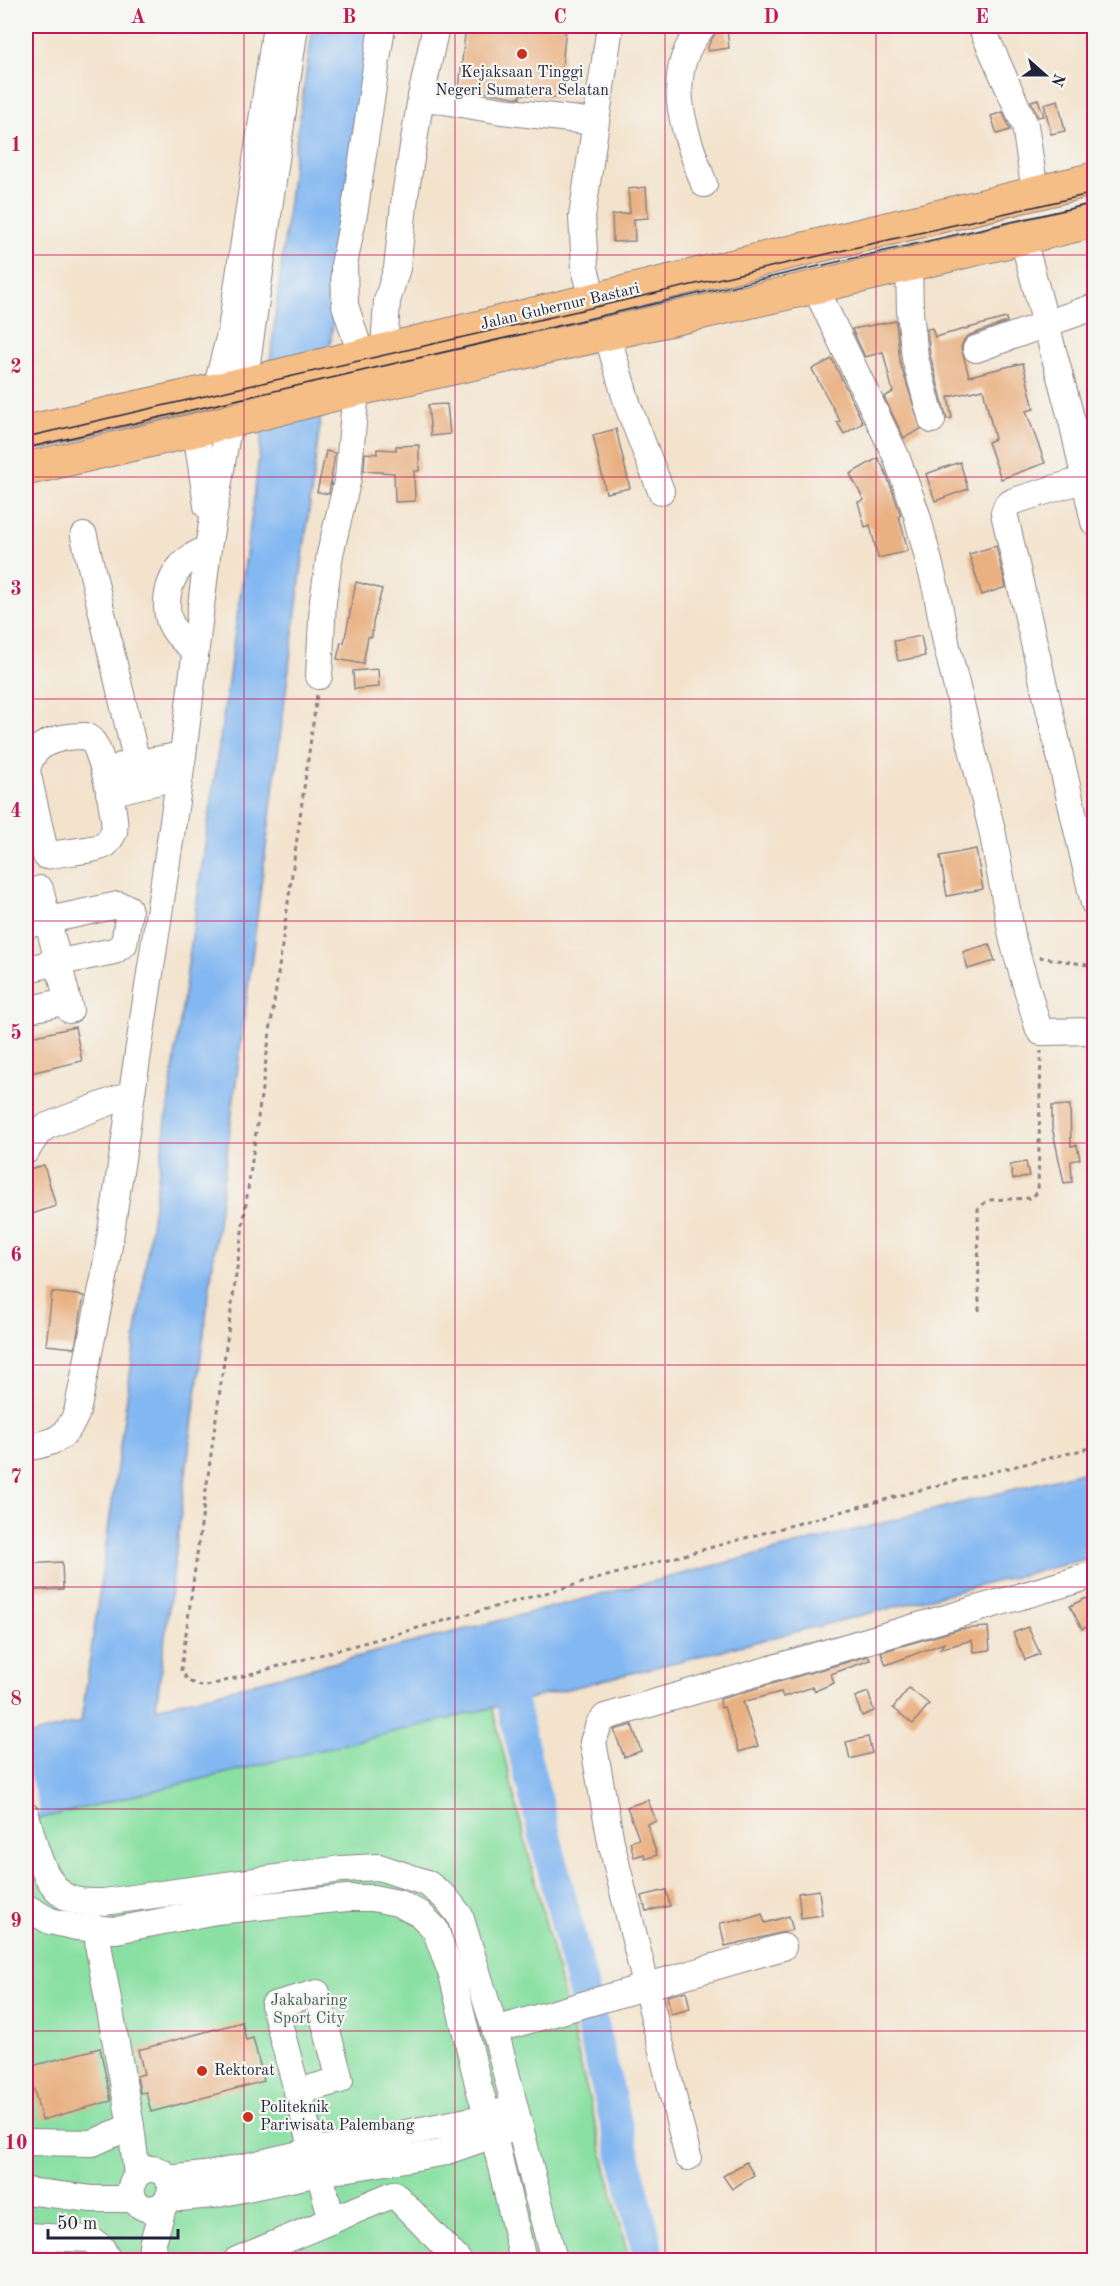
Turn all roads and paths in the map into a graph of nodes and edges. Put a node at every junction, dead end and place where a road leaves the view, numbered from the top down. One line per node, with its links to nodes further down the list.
1 (276, 26): 23 (street)
2 (295, 26): 23 (street)
3 (382, 26): 22 (street)
4 (436, 26): 8 (street)
5 (610, 26): 9 (street)
6 (703, 26): 11 (street)
7 (981, 26): 12 (street)
8 (421, 97): 9 (street); 22 (street)
9 (595, 122): 17 (street)
10 (1095, 179): 12 (highway, Jalan Gubernur Bastari)
11 (704, 184)
12 (1035, 192): 17 (highway, Jalan Gubernur Bastari)
13 (1095, 221): 14 (highway)
14 (1023, 239): 15 (highway); 19 (street)
15 (909, 265): 16 (highway); 25 (street)
16 (815, 287): 20 (highway); 45 (street)
17 (593, 300): 22 (highway, Jalan Gubernur Bastari)
18 (1095, 307): 19 (street)
19 (1046, 325): 21 (street); 30 (street)
20 (607, 334): 24 (highway); 31 (street)
21 (976, 349)
22 (361, 355): 23 (highway, Jalan Gubernur Bastari)
23 (242, 384): 28 (highway, Jalan Gubernur Bastari)
24 (344, 392): 26 (highway); 36 (street)
25 (932, 420)
26 (229, 421): 27 (highway); 34 (street)
27 (196, 430): 29 (highway); 34 (street)
28 (26, 432)
29 (26, 469)
30 (1085, 479): 32 (street); 43 (street)
31 (661, 491)
32 (1095, 522)
33 (84, 536): 38 (street)
34 (210, 539): 35 (street); 35 (street)
35 (195, 651): 39 (street)
36 (320, 676): 55 (path)
37 (27, 758): 40 (street); 41 (street)
38 (137, 763): 39 (street); 40 (street)
39 (182, 766): 40 (street); 52 (street)
40 (106, 781): 41 (street)
41 (46, 855): 42 (street)
42 (33, 891): 44 (street)
43 (1095, 903)
44 (36, 923): 46 (street); 46 (street)
45 (1017, 955): 47 (path); 50 (street)
46 (58, 962): 48 (street); 49 (street)
47 (1095, 966)
48 (26, 969)
49 (26, 1010)
50 (1095, 1031)
51 (1040, 1045): 54 (path)
52 (130, 1094): 53 (street); 56 (street)
53 (26, 1151)
54 (979, 1311)
55 (1095, 1447)
56 (26, 1448)
57 (1095, 1575): 62 (street)
58 (28, 1823): 63 (street)
59 (26, 1907): 60 (street)
60 (97, 1928): 66 (street); 67 (street)
61 (783, 1947): 62 (street)
62 (646, 1988): 63 (street); 69 (street)
63 (495, 2030): 65 (street)
64 (297, 2092): 70 (street)
65 (517, 2116): 67 (street); 81 (street)
66 (131, 2126): 68 (street); 71 (street); 73 (street)
67 (491, 2126): 70 (street); 80 (street)
68 (26, 2142)
69 (688, 2157)
70 (316, 2162): 71 (street); 74 (street)
71 (166, 2189): 73 (street); 73 (street); 76 (street)
72 (26, 2191): 73 (street)
73 (134, 2191): 76 (street)
74 (332, 2220): 78 (street); 79 (street)
75 (26, 2236): 77 (street)
76 (152, 2253)
77 (108, 2260)
78 (237, 2260)
79 (458, 2260)
80 (523, 2260)
81 (554, 2260)

